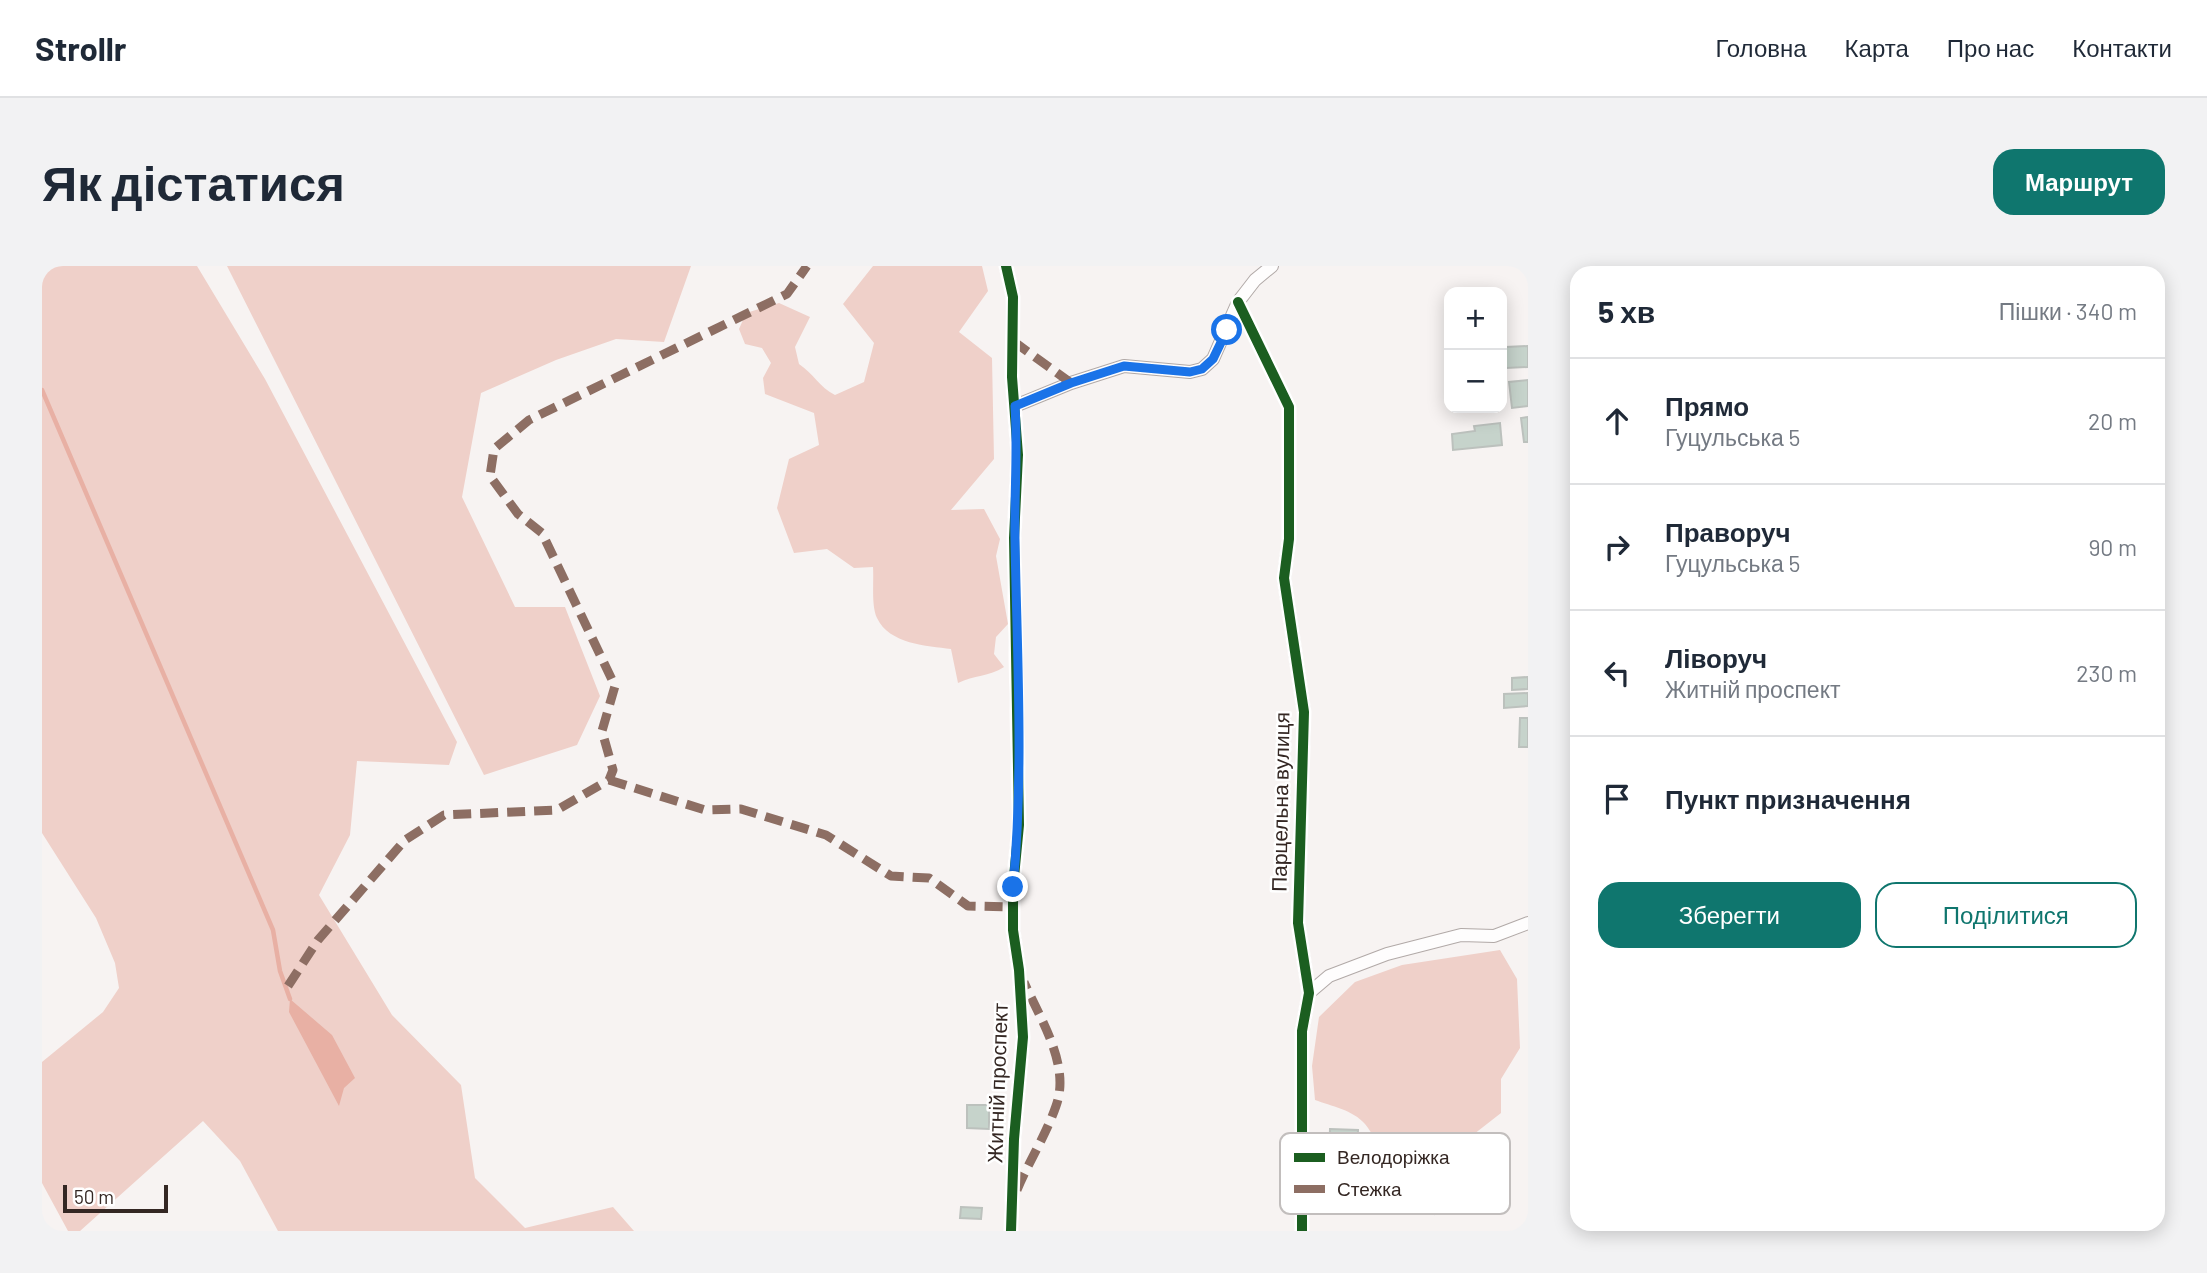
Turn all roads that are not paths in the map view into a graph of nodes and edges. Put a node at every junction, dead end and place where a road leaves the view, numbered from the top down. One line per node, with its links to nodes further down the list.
1 (1006, 266): 4 (street, Житній проспект)
2 (1272, 266): 3 (street)
3 (1238, 302): 4 (street); 6 (street, Парцельна вулиця)
4 (1015, 406): 8 (street, Житній проспект)
5 (1528, 923): 6 (street)
6 (1309, 993): 7 (street, Парцельна вулиця)
7 (1302, 1133)
8 (1011, 1231)

